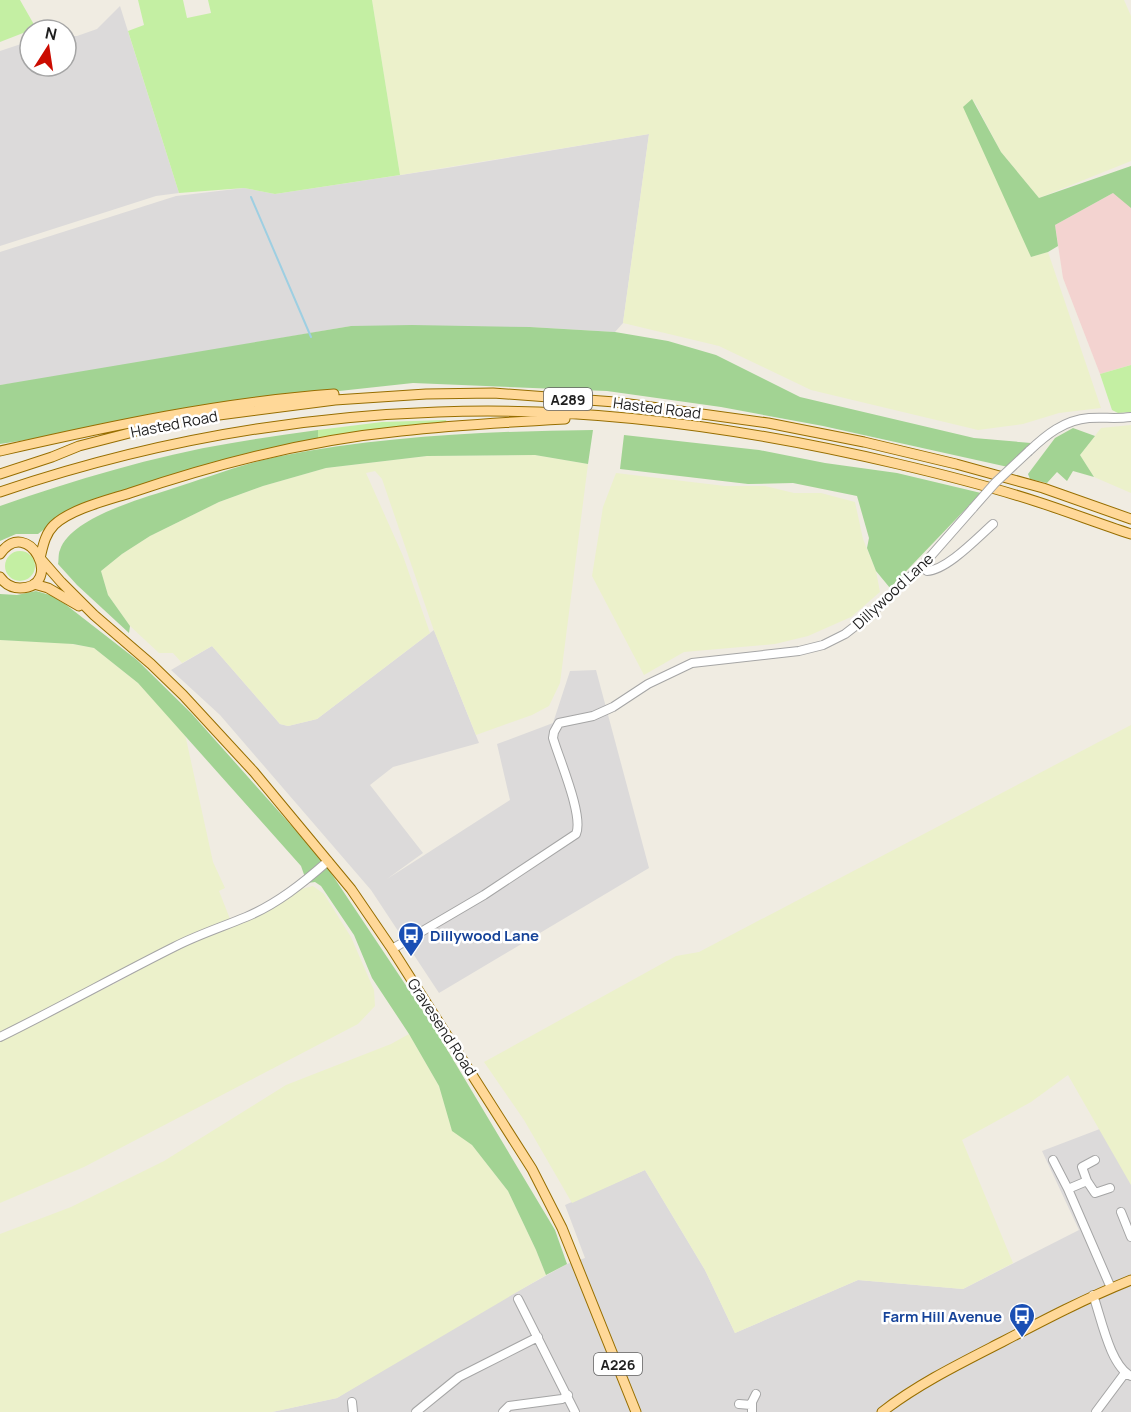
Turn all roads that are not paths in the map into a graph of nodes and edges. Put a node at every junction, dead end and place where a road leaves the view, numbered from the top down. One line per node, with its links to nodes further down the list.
1 (493, 393): 4 (main road, A289); 5 (main road, Hasted Road / A289); 7 (main road, Hasted Road / A289)
2 (607, 417): 6 (main road, Hasted Road / A289); 9 (main road, Hasted Road / A289); 11 (main road, A289)
3 (1131, 417): 12 (street, Dillywood Lane, bridge)
4 (0, 451)
5 (0, 474)
6 (0, 492)
7 (1131, 519)
8 (993, 524): 12 (street)
9 (1131, 534)
10 (1, 551): 11 (main road, Gravesend Road)
11 (40, 558): 14 (main road); 17 (main road, Gravesend Road / A226)
12 (922, 567): 19 (street, Dillywood Lane)
13 (0, 577): 15 (main road)
14 (34, 584): 15 (main road); 17 (main road, Gravesend Road / A226)
15 (21, 588): 16 (main road)
16 (0, 589)
17 (94, 615): 18 (main road, Gravesend Road / A226)
18 (328, 861): 19 (main road, Gravesend Road / A226); 20 (street)
19 (392, 949): 43 (main road, Gravesend Road / A226)
20 (0, 1037)
21 (1090, 1159): 23 (street)
22 (1053, 1160): 24 (street)
23 (1087, 1181): 24 (street); 25 (street)
24 (1068, 1190): 29 (street)
25 (1107, 1191)
26 (1120, 1212): 27 (street)
27 (1131, 1234)
28 (1131, 1280): 29 (main road)
29 (1111, 1288): 30 (main road)
30 (1094, 1295): 33 (street); 44 (main road)
31 (518, 1299): 32 (street)
32 (538, 1337): 35 (street); 40 (street)
33 (1128, 1375): 45 (street)
34 (756, 1394): 38 (street)
35 (568, 1395): 41 (street); 42 (street)
36 (352, 1402): 39 (street)
37 (739, 1404): 38 (street)
38 (752, 1408)
39 (353, 1412)
40 (416, 1412)
41 (503, 1412)
42 (575, 1412)
43 (636, 1412)
44 (882, 1412)
45 (1096, 1412)

